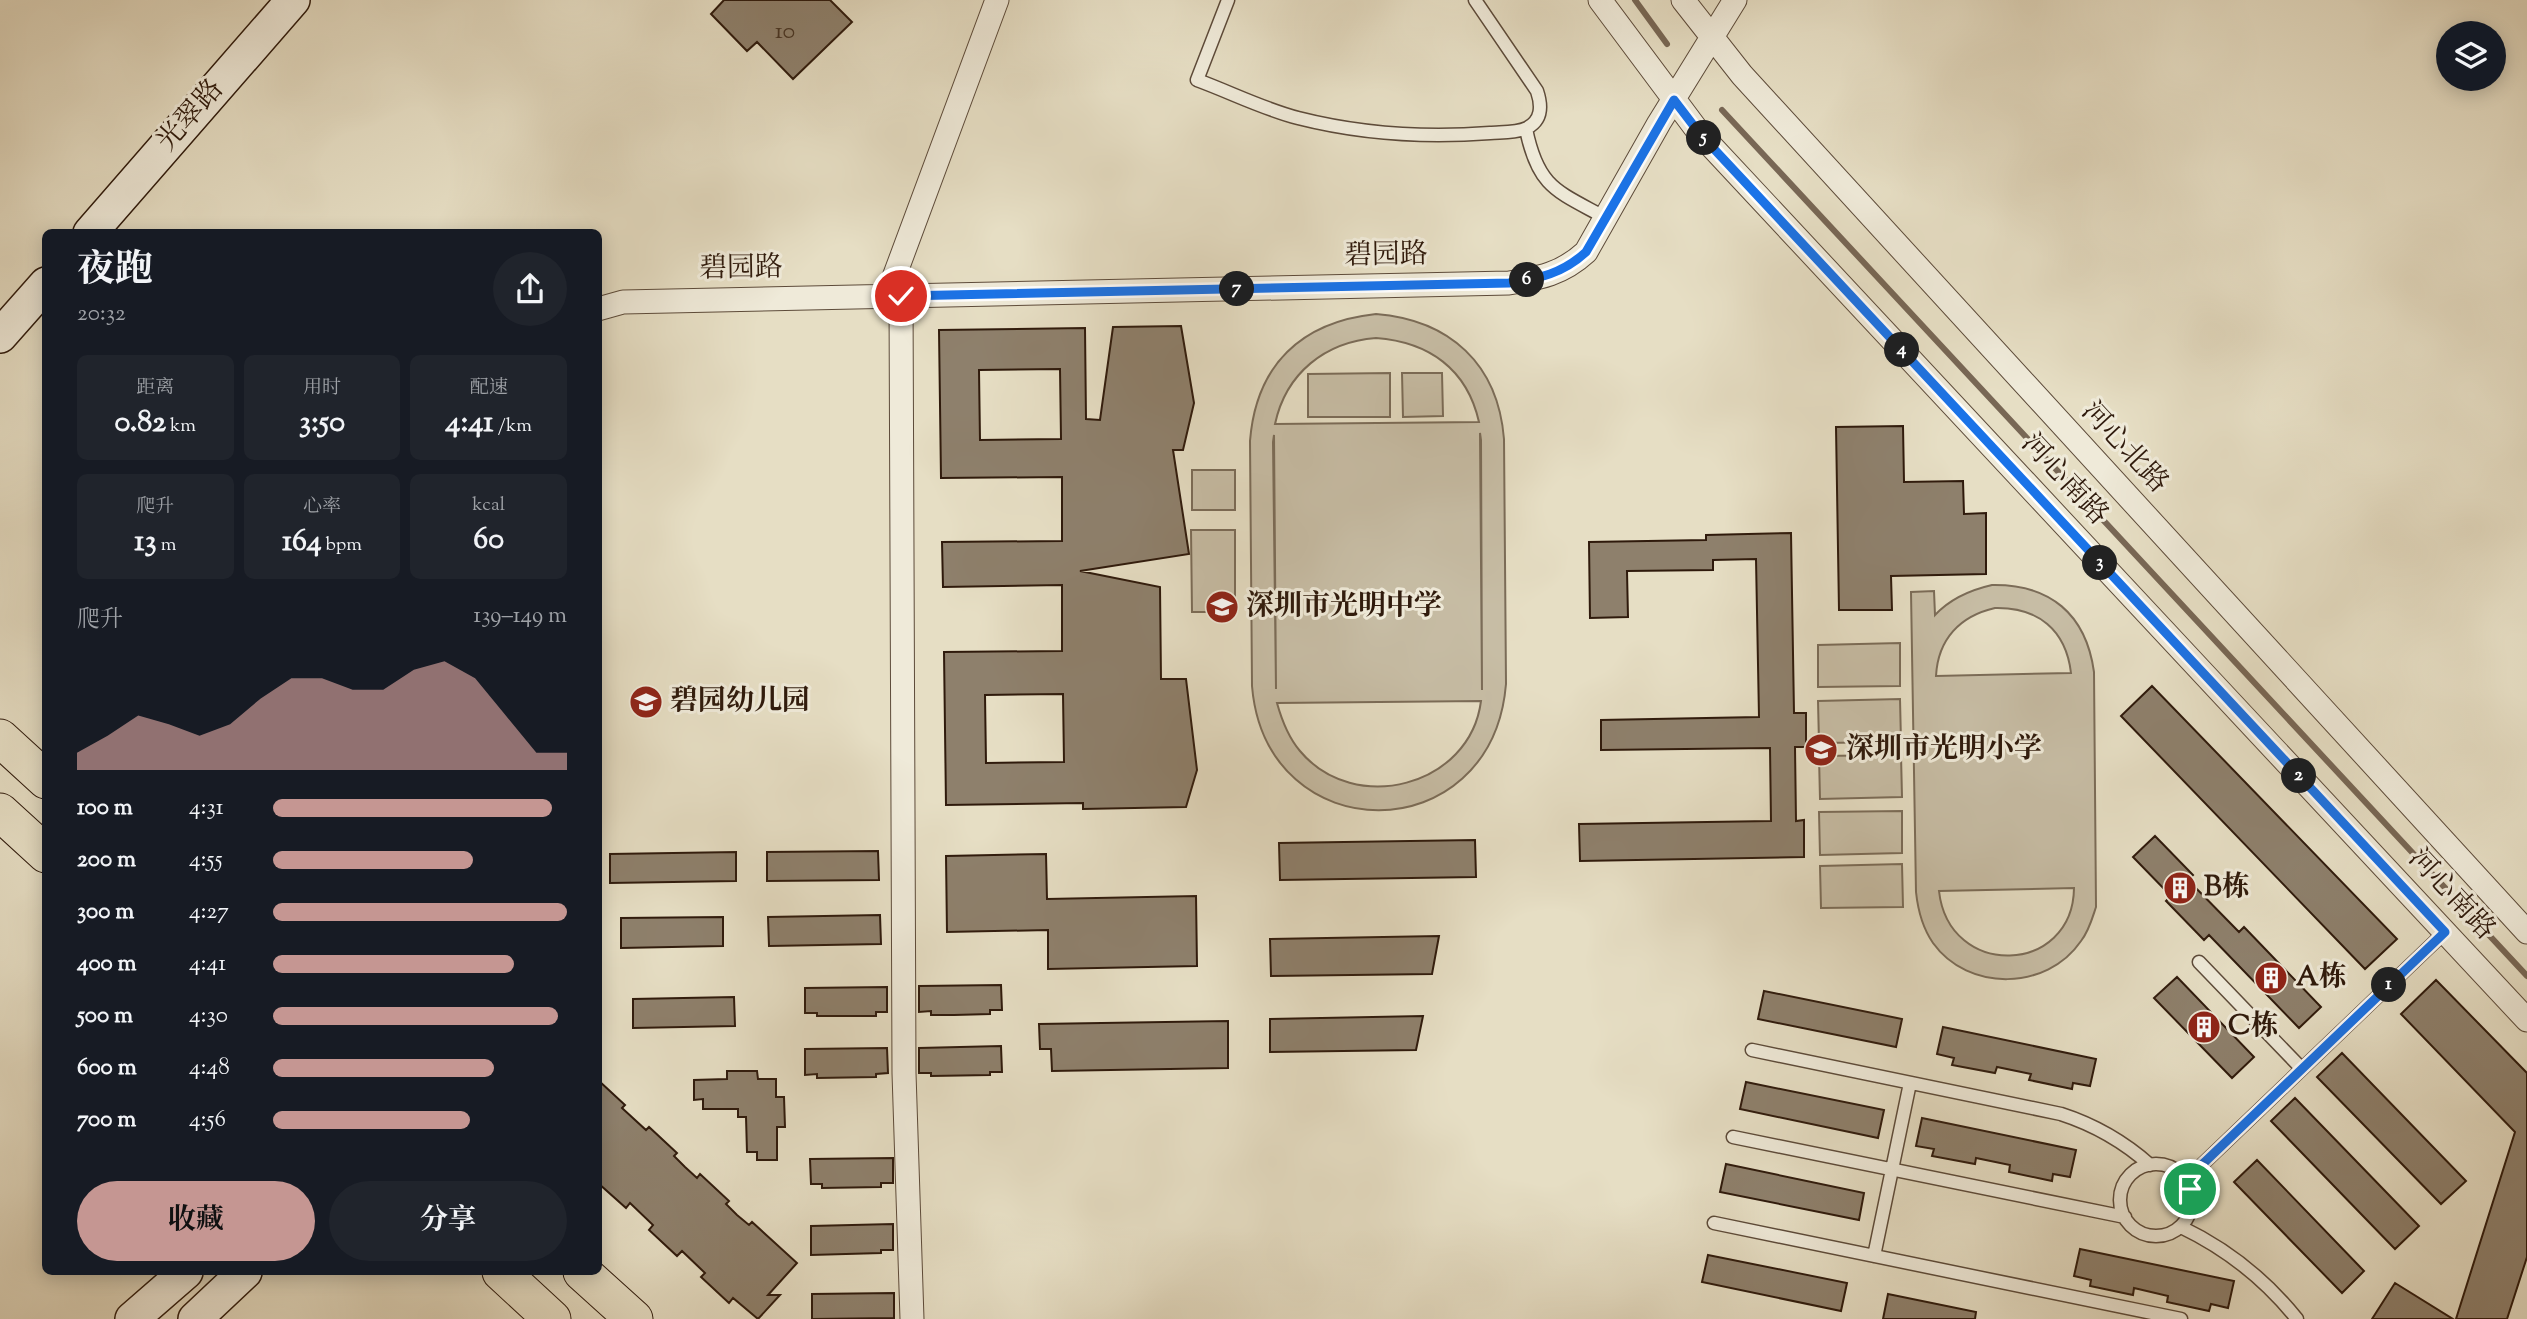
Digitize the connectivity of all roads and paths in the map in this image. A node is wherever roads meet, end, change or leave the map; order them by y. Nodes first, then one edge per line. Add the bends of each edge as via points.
1 (293, 0) edge
2 (997, 0) edge
3 (1228, 0) edge
4 (1475, 0) edge
5 (1600, 0) edge
6 (1683, 0) edge
7 (1735, 0) edge
8 (1712, 38) junction
9 (1674, 100) junction
10 (1526, 129) junction
11 (1606, 218) junction
12 (93, 229) edge
13 (42, 289) edge
14 (894, 296) junction
15 (602, 308) edge
16 (0, 336) edge
17 (0, 737) edge
18 (42, 776) edge
19 (0, 812) edge
20 (42, 850) edge
21 (2445, 932) junction
22 (2527, 932) edge
23 (2199, 962) dead end
24 (2527, 1020) edge
25 (1752, 1050) dead end
26 (2302, 1069) junction
27 (1910, 1083) junction
28 (1733, 1137) dead end
29 (2150, 1165) junction
30 (1892, 1169) junction
31 (2186, 1180) junction
32 (2125, 1217) junction
33 (1714, 1223) dead end
34 (2181, 1227) junction
35 (1874, 1256) junction
36 (183, 1275) edge
37 (241, 1275) edge
38 (504, 1275) edge
39 (585, 1275) edge
40 (132, 1319) edge
41 (195, 1319) edge
42 (552, 1319) edge
43 (634, 1319) edge
44 (912, 1319) edge
45 (2180, 1319) edge
46 (2297, 1319) edge

1 - 12 street, 光翠路
2 - 14 street
3 - 10 lane via 1197,80 1295,117 1347,129 1454,136
4 - 10 lane via 1538,91 1542,105 1537,120
5 - 9 street, 河心南路
6 - 8 street, 河心北路
7 - 8 street, 碧园路
8 - 9 street, 碧园路
8 - 22 street, 河心北路
9 - 11 street, 碧园路
9 - 21 street, 河心南路 via 1700,134
10 - 11 lane via 1531,156 1550,185
11 - 14 street, 碧园路 via 1586,252 1570,266 1509,283
13 - 16 street
14 - 15 street, 碧园路 via 623,302
14 - 44 street via 904,1073
17 - 18 main road
19 - 20 main road
21 - 24 street, 河心南路
21 - 26 lane
23 - 26 lane
25 - 27 lane
26 - 31 lane
27 - 29 lane via 2081,1120 2118,1139
27 - 30 lane
28 - 30 lane
29 - 31 lane via 2170,1167
29 - 32 lane via 2125,1182 2120,1202
30 - 32 lane
30 - 35 lane
31 - 34 lane via 2192,1209
32 - 34 lane via 2134,1229 2153,1236
33 - 35 lane
34 - 46 lane via 2248,1268
35 - 45 lane
36 - 40 street
37 - 41 street
38 - 42 main road
39 - 43 main road

